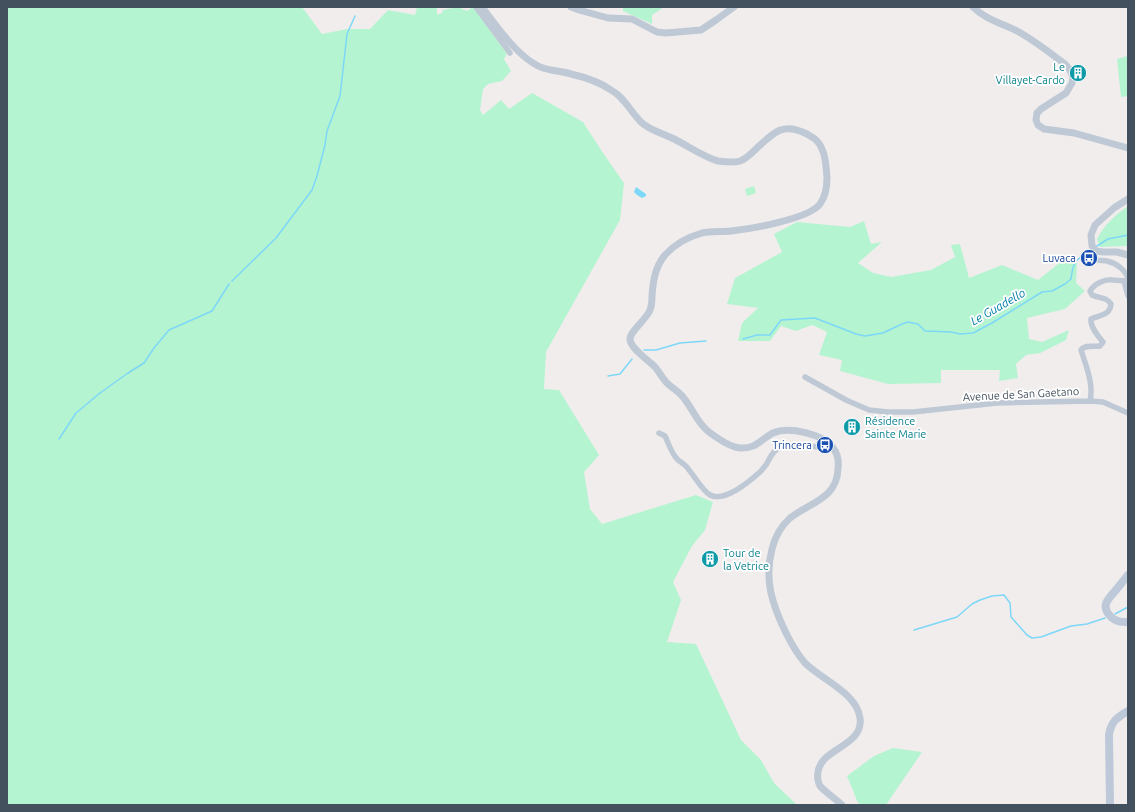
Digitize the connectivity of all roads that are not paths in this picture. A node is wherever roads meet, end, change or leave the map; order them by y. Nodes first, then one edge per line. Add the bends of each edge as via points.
1 (476, 7) edge
2 (482, 7) edge
3 (571, 7) edge
4 (734, 7) edge
5 (973, 7) edge
6 (510, 53) dead end
7 (1128, 148) edge
8 (1128, 199) edge
9 (1096, 251) junction
10 (1128, 255) edge
11 (1124, 282) junction
12 (1128, 296) edge
13 (805, 377) dead end
14 (1090, 401) junction
15 (1128, 413) edge
16 (659, 433) dead end
17 (833, 447) junction
18 (1128, 575) edge
19 (1128, 622) edge
20 (1128, 711) edge
21 (842, 805) edge
22 (1110, 805) edge

1 - 6 street
2 - 17 street via 529,62 605,86 616,92 648,127 714,160 742,160 772,134 786,128 812,136 820,143 824,152 827,185 822,203 810,212 791,219 732,231 705,232 676,245 663,257 656,269 652,306 630,340 636,350 684,398 708,432 734,447 754,447 774,433 784,430 818,437
3 - 4 street via 608,18 632,19 657,32 666,33 700,30
5 - 7 street via 978,12 1019,32 1070,70 1072,83 1066,93 1037,113 1038,125 1044,129 1074,133
8 - 9 street via 1095,225 1091,235 1092,246
9 - 10 street
9 - 11 street via 1095,259 1118,265 1127,274 1128,279
11 - 12 street
11 - 14 street via 1108,280 1096,284 1090,291 1092,295 1108,300 1111,309 1100,317 1091,319 1090,322 1103,342 1100,346 1085,346 1081,350 1090,378
13 - 14 street, Avenue de San Gaetano via 869,410 888,412 913,412 997,403
14 - 15 street, Avenue de San Gaetano via 1103,402
16 - 17 street via 665,436 672,452 709,495 716,498 723,497 744,485 766,465 779,448
17 - 21 street via 839,464 838,477 833,487 824,497 790,518 781,529 774,543 768,572 771,595 792,646 805,663 851,698 859,712 860,725 856,735 824,759 818,769 817,778 820,786
18 - 19 main road via 1110,596 1105,608 1113,619
20 - 22 main road via 1114,720 1110,728

